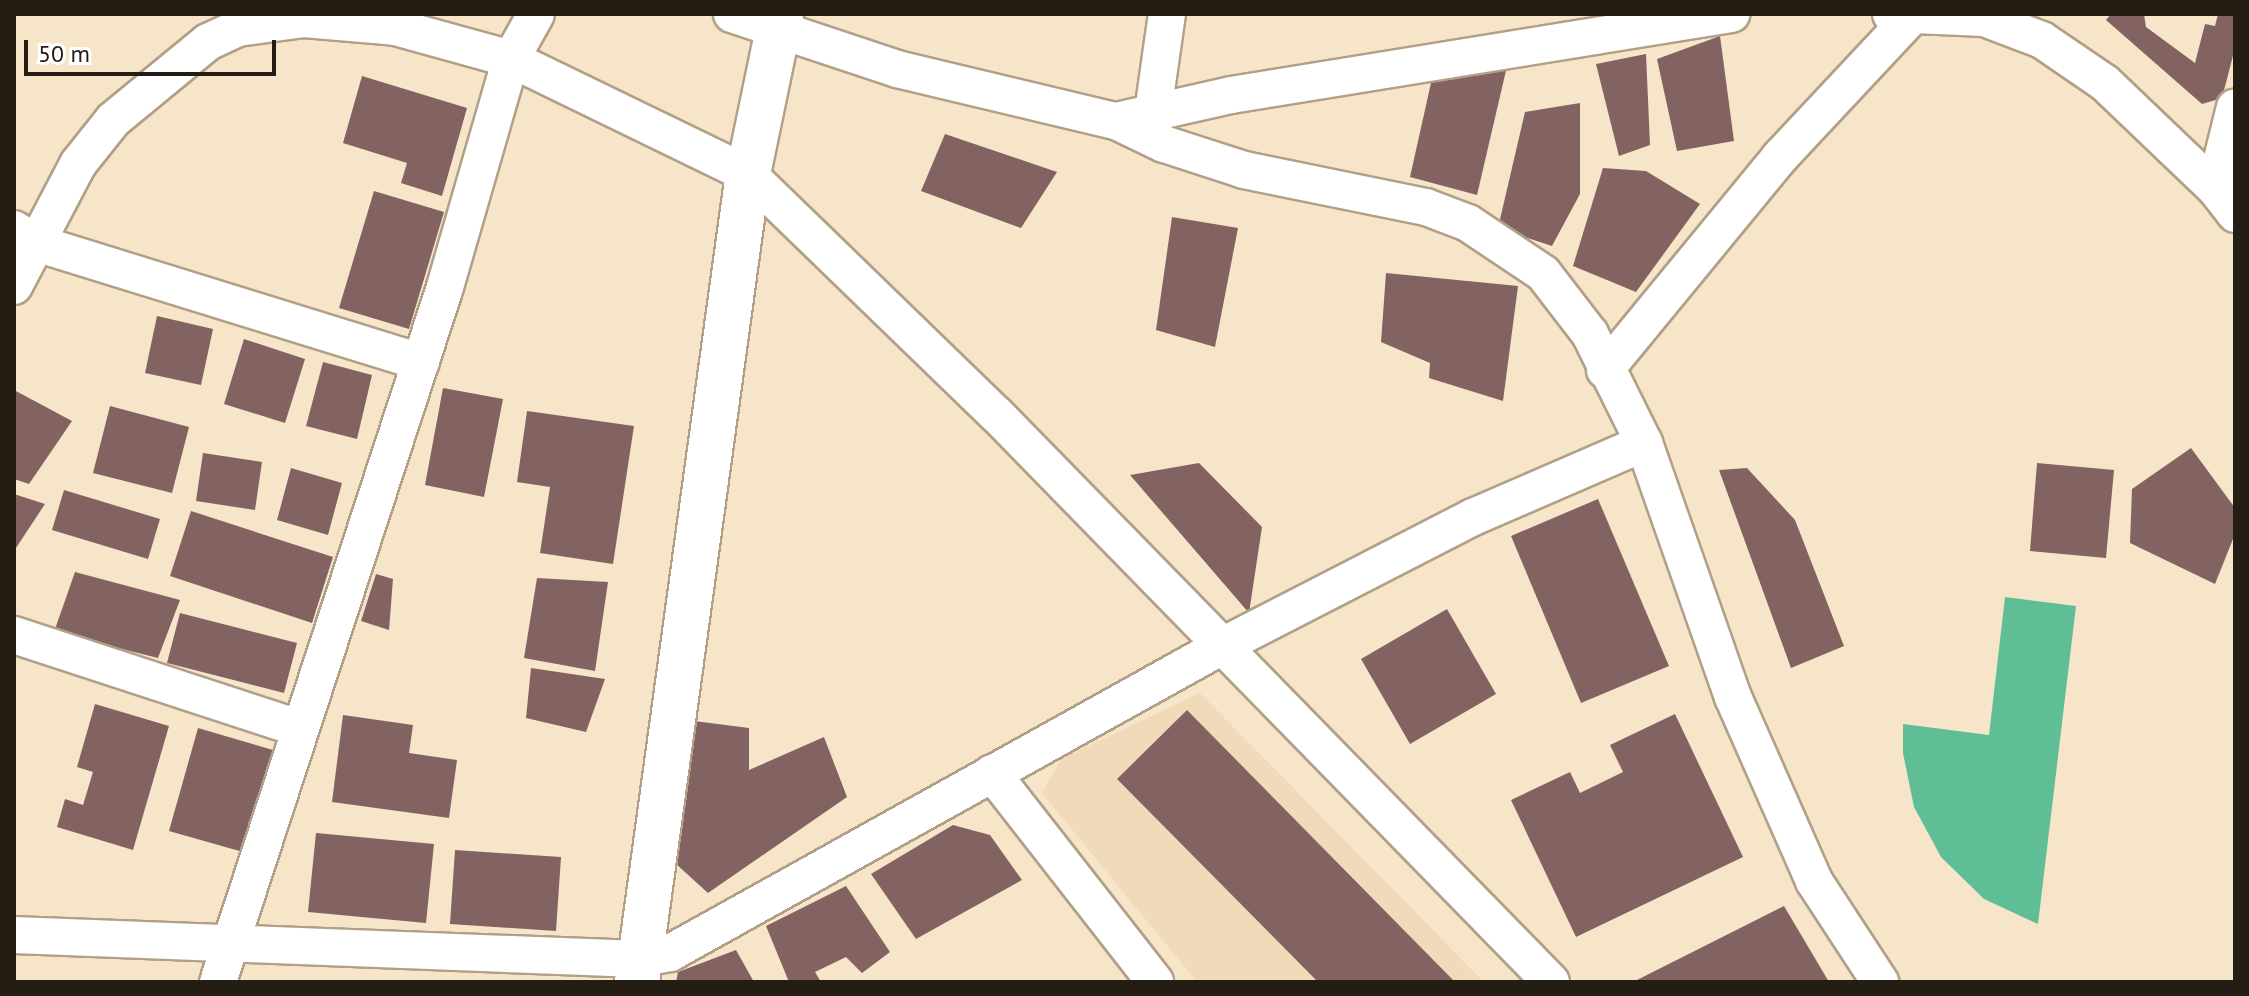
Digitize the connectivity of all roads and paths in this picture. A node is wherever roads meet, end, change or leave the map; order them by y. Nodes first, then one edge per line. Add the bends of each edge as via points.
1 (536, 14) edge
2 (732, 14) edge
3 (1167, 14) edge
4 (1731, 14) edge
5 (1905, 14) edge
6 (779, 23) edge
7 (1567, 28) edge
8 (511, 59) junction
9 (2235, 107) edge
10 (1153, 112) junction
11 (1116, 121) junction
12 (748, 174) junction
13 (2225, 201) edge
14 (25, 236) edge
15 (14, 286) edge
16 (421, 362) junction
17 (1605, 370) junction
18 (1644, 443) junction
19 (14, 635) edge
20 (1224, 645) junction
21 (299, 728) junction
22 (992, 773) junction
23 (14, 935) edge
24 (230, 940) junction
25 (636, 974) edge
26 (218, 982) edge
27 (1155, 982) edge
28 (1551, 982) edge
29 (1880, 982) edge

1 - 8 street
2 - 6 street
3 - 10 street
4 - 7 street
5 - 13 street via 1984,18 2042,40 2105,83
5 - 17 street
6 - 11 street via 897,69
6 - 12 street
7 - 10 street
8 - 12 street
8 - 14 street via 395,27 304,19 238,28 208,42 113,120
8 - 16 street
9 - 13 street
10 - 11 street
11 - 17 street via 1164,144 1244,170 1426,207 1468,223 1543,273 1573,306
12 - 20 street
12 - 25 street
14 - 15 street
14 - 16 street
16 - 21 street
17 - 18 street
18 - 20 street via 1473,517
18 - 29 street via 1739,711 1814,881
19 - 21 street
20 - 22 street
20 - 28 street
21 - 24 street
22 - 25 street
22 - 27 street
23 - 24 street
24 - 25 street
24 - 26 street

